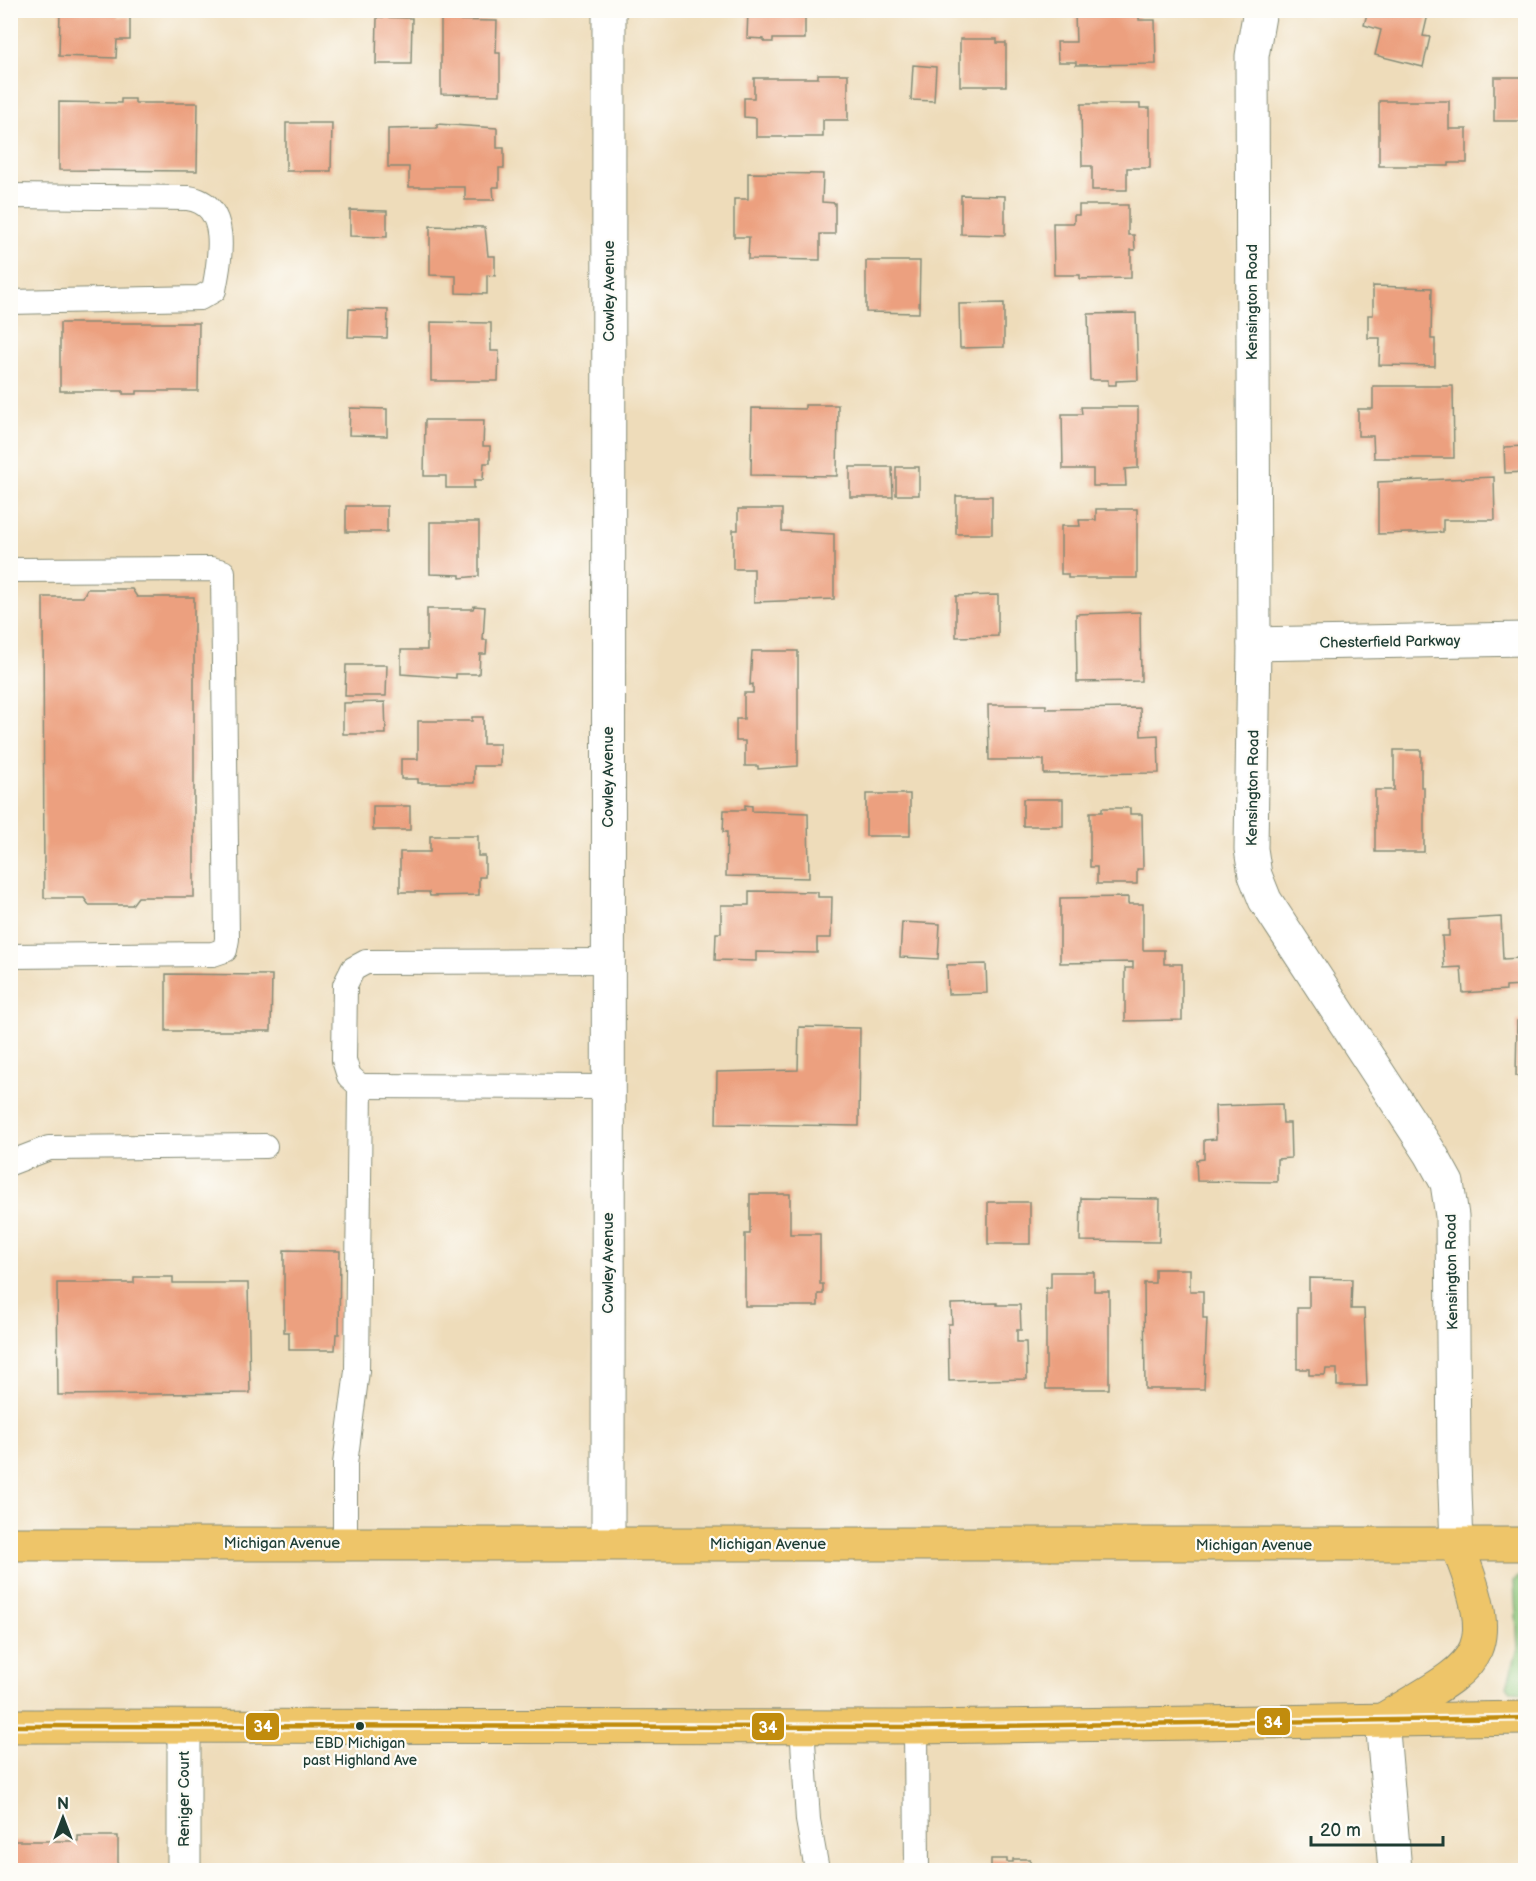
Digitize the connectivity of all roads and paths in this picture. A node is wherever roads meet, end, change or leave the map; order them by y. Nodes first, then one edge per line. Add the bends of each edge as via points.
1 (609, 10) edge
2 (1260, 10) edge
3 (10, 196) edge
4 (10, 302) edge
5 (10, 570) edge
6 (1526, 639) edge
7 (1254, 644) junction
8 (10, 956) edge
9 (608, 962) junction
10 (360, 1086) junction
11 (608, 1087) junction
12 (265, 1146) dead end
13 (10, 1163) edge
14 (345, 1543) junction
15 (608, 1543) junction
16 (10, 1544) edge
17 (1526, 1544) edge
18 (1457, 1545) junction
19 (1526, 1718) edge
20 (1382, 1720) junction
21 (10, 1726) edge
22 (802, 1726) junction
23 (184, 1727) junction
24 (916, 1727) junction
25 (184, 1870) edge
26 (817, 1870) edge
27 (918, 1870) edge
28 (1395, 1870) edge

1 - 9 street, Cowley Avenue
2 - 7 street, Kensington Road via 1252,56
3 - 4 lane via 200,200 219,221 219,268 214,290 200,298
5 - 8 lane via 223,572 227,939 225,950 213,954
6 - 7 street, Chesterfield Parkway
7 - 18 street, Kensington Road via 1251,849 1265,900 1447,1183 1452,1216
9 - 10 lane via 366,962 353,969 345,985 344,1060 349,1076
9 - 11 street, Cowley Avenue
10 - 11 lane
10 - 14 lane via 357,1371 345,1464
11 - 15 street, Cowley Avenue
12 - 13 lane via 49,1148
14 - 15 main road, Michigan Avenue
14 - 16 main road, Michigan Avenue
15 - 18 main road, Michigan Avenue
17 - 18 main road, Michigan Avenue
18 - 20 main road via 1479,1606 1479,1642 1473,1656 1453,1678
19 - 20 main road
20 - 24 main road
20 - 28 street
21 - 23 main road
22 - 23 main road
22 - 24 main road
22 - 26 lane via 808,1820
23 - 25 street, Reniger Court
24 - 27 lane

